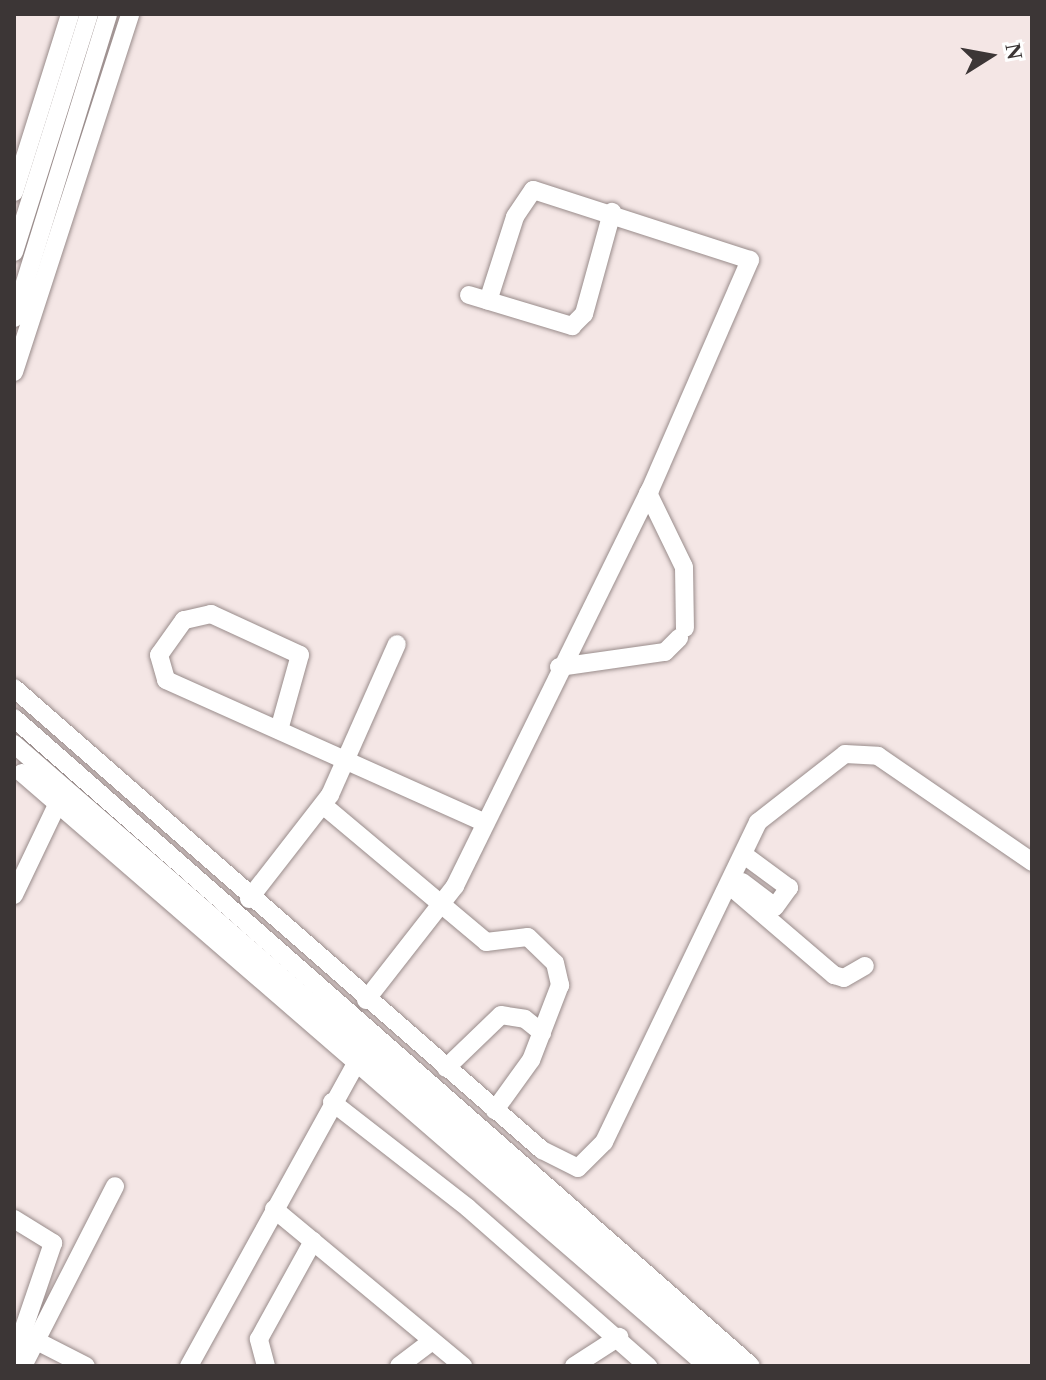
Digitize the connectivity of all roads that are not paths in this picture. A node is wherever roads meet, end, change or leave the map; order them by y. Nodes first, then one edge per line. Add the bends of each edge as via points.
1 (70, 14) edge
2 (89, 14) edge
3 (108, 14) edge
4 (130, 14) edge
5 (14, 192) edge
6 (612, 212) junction
7 (14, 252) edge
8 (469, 295) dead end
9 (488, 301) junction
10 (14, 318) edge
11 (14, 372) edge
12 (648, 493) junction
13 (397, 644) dead end
14 (559, 667) junction
15 (16, 694) edge
16 (14, 718) edge
17 (279, 730) junction
18 (14, 744) edge
19 (347, 759) junction
20 (22, 773) dead end
21 (323, 805) junction
22 (56, 807) junction
23 (485, 823) junction
24 (744, 855) junction
25 (1032, 862) edge
26 (732, 881) junction
27 (14, 895) edge
28 (249, 899) junction
29 (443, 904) junction
30 (865, 966) dead end
31 (366, 1000) junction
32 (371, 1031) junction
33 (542, 1033) junction
34 (360, 1056) junction
35 (446, 1068) junction
36 (332, 1102) junction
37 (495, 1110) junction
38 (115, 1186) dead end
39 (274, 1209) junction
40 (14, 1219) edge
41 (313, 1241) junction
42 (25, 1335) edge
43 (619, 1337) junction
44 (432, 1341) junction
45 (23, 1360) edge
46 (86, 1366) edge
47 (189, 1366) edge
48 (266, 1366) edge
49 (399, 1366) edge
50 (463, 1366) edge
51 (574, 1366) edge
52 (648, 1366) edge
53 (707, 1366) edge
54 (729, 1366) edge
55 (751, 1366) edge

1 - 5 street
2 - 7 street
3 - 10 street
4 - 11 street
6 - 9 street via 533,190 515,217
6 - 9 street via 579,322 558,325
6 - 12 street via 750,260
8 - 9 street
12 - 14 street
12 - 14 street via 684,567 682,633 665,652
13 - 19 street
14 - 23 street
15 - 28 street
16 - 32 street
17 - 17 street via 300,655 211,614 184,620 159,655 161,676
17 - 19 street
18 - 34 street
19 - 21 street
19 - 23 street
20 - 22 street
21 - 28 street
21 - 29 street
22 - 27 street
22 - 34 street
23 - 29 street
24 - 25 street via 758,822 845,754 865,750
24 - 26 street
24 - 26 street via 789,888 775,907
26 - 30 street via 834,975 844,978
26 - 37 street via 586,1165 566,1165
28 - 31 street
29 - 31 street
29 - 33 street via 486,942 528,937 555,963 560,985
31 - 35 street
32 - 34 street
32 - 55 street
33 - 35 street via 501,1015
33 - 37 street
34 - 36 street
34 - 53 street
34 - 54 street
35 - 37 street
36 - 39 street
36 - 43 street
38 - 42 street
39 - 41 street
39 - 47 street
40 - 42 street via 53,1243
41 - 44 street
41 - 48 street via 259,1339
42 - 45 street
42 - 46 street
43 - 51 street
43 - 52 street
44 - 49 street
44 - 50 street

